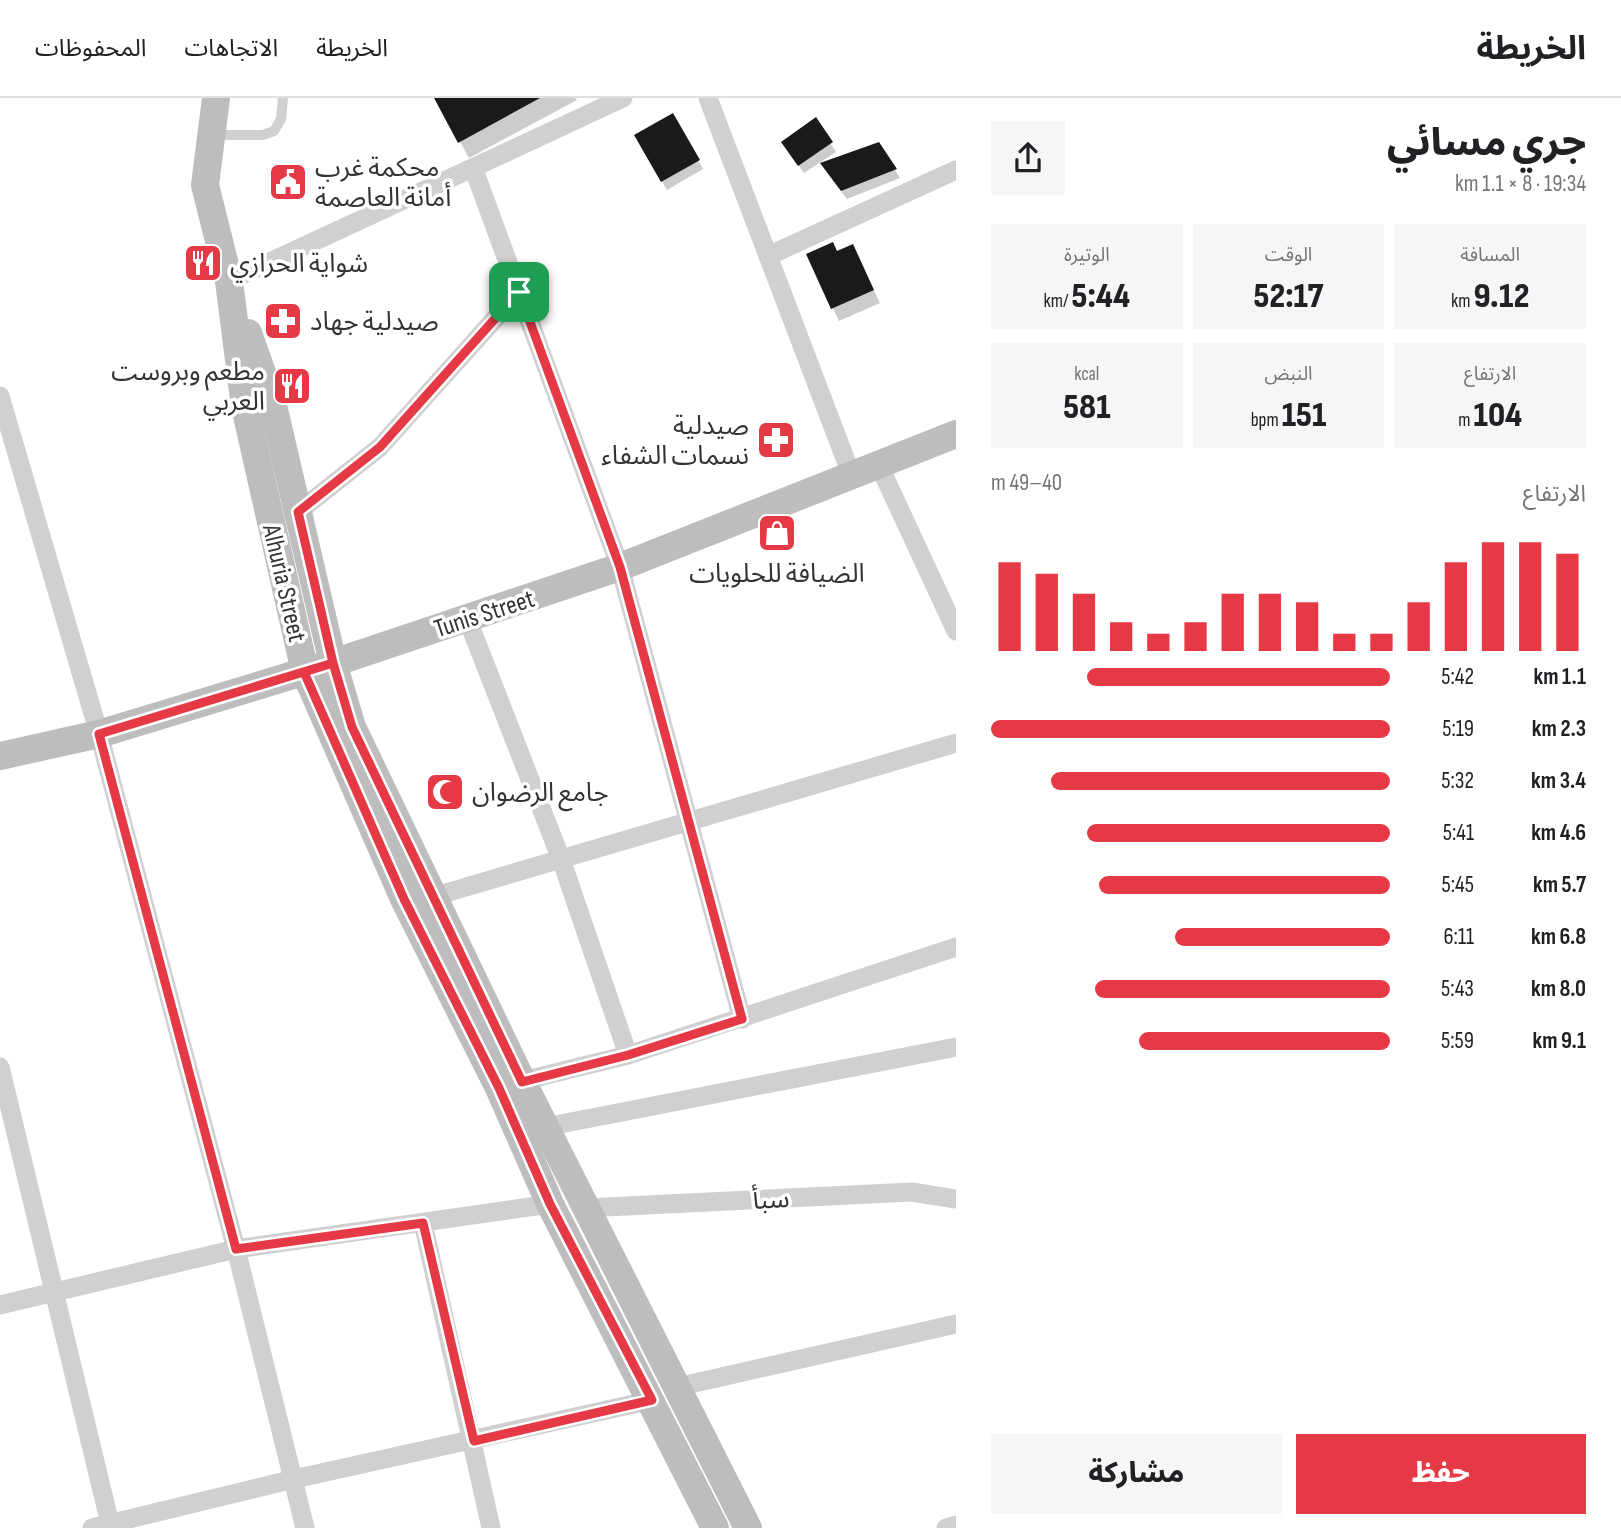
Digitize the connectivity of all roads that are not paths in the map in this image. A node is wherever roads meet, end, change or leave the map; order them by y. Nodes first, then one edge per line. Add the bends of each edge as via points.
1 (216, 98) edge
2 (283, 98) edge
3 (708, 98) edge
4 (611, 101) edge
5 (212, 135) junction
6 (474, 170) junction
7 (956, 170) edge
8 (768, 256) junction
9 (229, 281) junction
10 (519, 292) junction
11 (0, 396) edge
12 (956, 434) edge
13 (878, 463) junction
14 (851, 474) junction
15 (298, 512) junction
16 (620, 567) junction
17 (467, 618) junction
18 (956, 631) edge
19 (333, 663) junction
20 (304, 672) junction
21 (99, 734) junction
22 (956, 743) edge
23 (0, 756) edge
24 (688, 822) junction
25 (561, 859) junction
26 (432, 897) junction
27 (956, 947) edge
28 (742, 1019) junction
29 (956, 1047) edge
30 (628, 1055) junction
31 (0, 1067) edge
32 (522, 1082) junction
33 (545, 1127) junction
34 (956, 1199) edge
35 (550, 1204) junction
36 (585, 1208) junction
37 (423, 1223) junction
38 (236, 1249) junction
39 (56, 1291) junction
40 (0, 1305) edge
41 (956, 1324) edge
42 (677, 1387) junction
43 (652, 1400) junction
44 (474, 1441) junction
45 (294, 1479) junction
46 (956, 1525) edge
47 (105, 1527) edge
48 (305, 1528) edge
49 (491, 1528) edge
50 (715, 1528) edge
51 (748, 1528) edge
52 (946, 1528) edge

1 - 5 street, Alhuria Street
2 - 5 lane via 274,131
3 - 8 street
4 - 6 street
5 - 9 street, Alhuria Street via 205,185
6 - 9 street
6 - 10 street
7 - 8 street
8 - 14 street
9 - 15 street via 272,401
9 - 20 street, Alhuria Street via 246,407
10 - 15 street via 380,447
10 - 16 street
11 - 21 street
12 - 13 street, Tunis Street
13 - 14 street, Tunis Street
13 - 18 street
14 - 16 street, Tunis Street
15 - 19 street
16 - 17 street, Tunis Street
16 - 24 street
17 - 19 street, Tunis Street
17 - 25 street
19 - 20 street, Tunis Street
19 - 26 street via 352,727
20 - 21 street, Tunis Street
20 - 35 street, Alhuria Street via 404,899 499,1088
21 - 23 street, Tunis Street
21 - 38 street
22 - 24 street
24 - 25 street
24 - 28 street
25 - 26 street
25 - 30 street
26 - 32 street
27 - 28 street
28 - 30 street
29 - 33 street
30 - 32 street
31 - 39 street
32 - 33 street
33 - 36 street
34 - 36 street, سبأ via 912,1192
35 - 37 street
35 - 43 street, Alhuria Street
36 - 42 street
37 - 38 street
37 - 44 street
38 - 39 street
38 - 45 street
39 - 40 street
39 - 47 street
41 - 42 street
42 - 51 street
43 - 44 street
43 - 50 street, Alhuria Street
44 - 45 street
44 - 49 street
45 - 47 street
45 - 48 street
46 - 52 street

